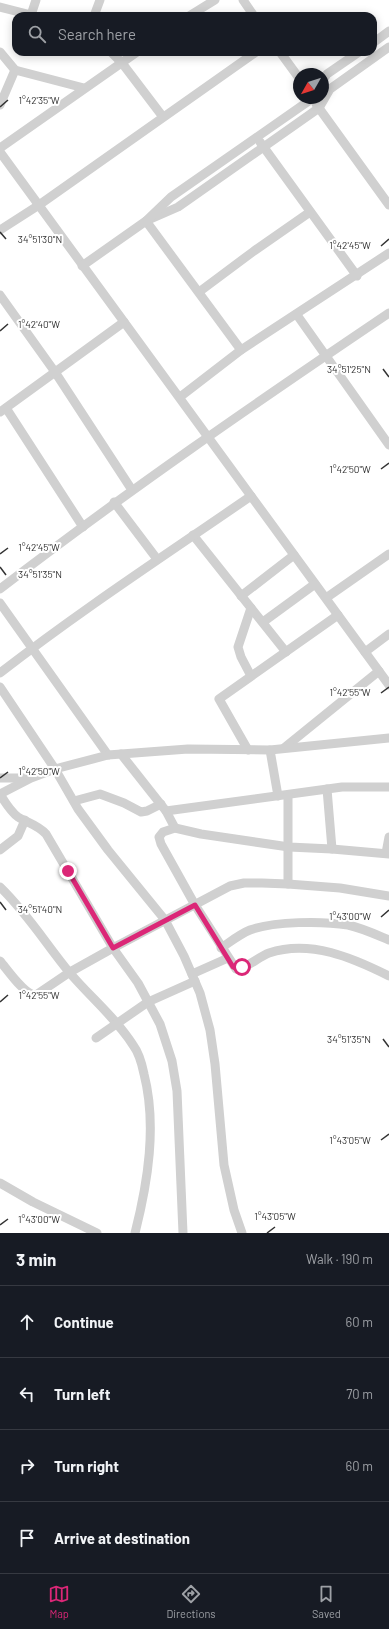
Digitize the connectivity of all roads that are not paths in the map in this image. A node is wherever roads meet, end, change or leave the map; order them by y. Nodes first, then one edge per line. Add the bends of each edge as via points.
1 (36, 0) edge
2 (100, 0) edge
3 (201, 0) edge
4 (243, 0) edge
5 (213, 2) edge
6 (0, 7) edge
7 (18, 12) edge
8 (34, 12) edge
9 (96, 12) edge
10 (196, 12) edge
11 (251, 12) edge
12 (389, 31) edge
13 (377, 40) edge
14 (389, 47) edge
15 (0, 52) edge
16 (115, 56) edge
17 (131, 56) edge
18 (250, 56) edge
19 (283, 56) edge
20 (354, 56) edge
21 (376, 56) edge
22 (377, 56) edge
23 (122, 62) junction
24 (15, 70) junction
25 (293, 70) edge
26 (329, 73) edge
27 (84, 88) junction
28 (305, 104) edge
29 (317, 104) edge
30 (0, 105) edge
31 (320, 108) junction
32 (163, 118) junction
33 (257, 138) junction
34 (264, 147) junction
35 (0, 148) edge
36 (0, 152) edge
37 (39, 205) junction
38 (389, 205) edge
39 (310, 212) junction
40 (146, 221) junction
41 (0, 230) edge
42 (389, 253) edge
43 (82, 266) junction
44 (357, 276) junction
45 (200, 292) junction
46 (0, 294) edge
47 (389, 313) edge
48 (297, 314) junction
49 (124, 322) junction
50 (241, 350) junction
51 (326, 356) junction
52 (55, 372) junction
53 (180, 397) junction
54 (3, 410) edge
55 (208, 436) junction
56 (389, 445) edge
57 (132, 490) junction
58 (251, 496) junction
59 (114, 502) junction
60 (83, 527) junction
61 (193, 536) junction
62 (389, 554) edge
63 (294, 555) junction
64 (157, 559) junction
65 (315, 584) junction
66 (0, 589) edge
67 (241, 596) junction
68 (326, 598) junction
69 (0, 603) edge
70 (251, 608) junction
71 (338, 615) junction
72 (262, 622) junction
73 (389, 634) edge
74 (32, 649) junction
75 (286, 652) junction
76 (365, 652) junction
77 (378, 671) junction
78 (0, 673) edge
79 (251, 676) junction
80 (389, 685) edge
81 (0, 687) edge
82 (389, 738) edge
83 (284, 748) junction
84 (248, 750) junction
85 (270, 750) junction
86 (121, 754) junction
87 (108, 755) junction
88 (55, 769) junction
89 (0, 778) edge
90 (31, 778) junction
91 (389, 787) edge
92 (327, 789) junction
93 (0, 794) edge
94 (288, 795) junction
95 (278, 796) junction
96 (74, 801) junction
97 (163, 808) junction
98 (25, 820) junction
99 (175, 828) junction
100 (389, 837) edge
101 (289, 847) junction
102 (332, 849) junction
103 (0, 850) edge
104 (387, 854) edge
105 (288, 884) junction
106 (0, 887) edge
107 (7, 894) junction
108 (389, 896) edge
109 (0, 901) edge
110 (195, 905) junction
111 (165, 920) junction
112 (388, 938) edge
113 (113, 948) junction
114 (221, 948) junction
115 (228, 958) junction
116 (0, 961) edge
117 (70, 972) junction
118 (389, 976) edge
119 (193, 978) junction
120 (148, 1002) junction
121 (117, 1024) junction
122 (96, 1038) dead end
123 (0, 1183) edge
124 (97, 1233) edge
125 (135, 1233) edge
126 (183, 1233) edge
127 (242, 1233) edge

1 - 8 street
2 - 9 street
3 - 5 street
4 - 11 street
5 - 10 street
6 - 7 street
12 - 13 street
14 - 22 street
15 - 24 street
16 - 23 street
17 - 23 street
18 - 32 street
19 - 25 street
20 - 26 street
21 - 31 street via 330,89
23 - 27 street
23 - 32 street
24 - 27 street
24 - 30 street
27 - 35 street
28 - 33 street
29 - 31 street
31 - 34 street
31 - 38 street
32 - 37 street
33 - 34 street
33 - 40 street via 171,197
34 - 39 street
34 - 40 street via 178,207
36 - 37 street
37 - 41 street
37 - 43 street
39 - 44 street
39 - 45 street
40 - 43 street
40 - 45 street
42 - 44 street
43 - 49 street
44 - 48 street
45 - 50 street
46 - 52 street
47 - 51 street
48 - 50 street
48 - 51 street
49 - 52 street
49 - 53 street
50 - 53 street
51 - 55 street
51 - 56 street
52 - 54 street
52 - 57 street
53 - 55 street
54 - 60 street
55 - 57 street
55 - 58 street
57 - 59 street
58 - 61 street
58 - 63 street
59 - 60 street
59 - 64 street
60 - 66 street
61 - 64 street
61 - 67 street
62 - 68 street
63 - 65 street
63 - 67 street
64 - 74 street
65 - 68 street
65 - 72 street
67 - 70 street
68 - 71 street
69 - 74 street
70 - 72 street
70 - 79 street via 238,647
71 - 75 street
71 - 76 street
72 - 75 street
73 - 76 street
74 - 78 street
74 - 87 street
75 - 79 street
76 - 77 street
77 - 80 street
77 - 83 street
79 - 84 street via 219,699
81 - 88 street
82 - 83 street
83 - 85 street
84 - 85 street
84 - 86 street via 188,749
85 - 95 street
86 - 87 street
86 - 97 street
87 - 88 street
88 - 90 street
88 - 96 street
89 - 90 street
90 - 93 street
91 - 92 street
92 - 94 street
92 - 102 street
93 - 98 street via 11,810
94 - 95 street
94 - 101 street
95 - 97 street
96 - 97 street via 100,794 141,812
96 - 111 street via 108,850
97 - 99 street
98 - 103 street via 18,836
98 - 113 street via 46,834
99 - 101 street
99 - 110 street via 160,834 159,839
100 - 104 street
101 - 102 street
101 - 105 street
102 - 104 street
105 - 108 street via 340,888
105 - 110 street via 235,885
106 - 107 street
107 - 109 street
107 - 117 street
110 - 111 street
110 - 114 street
111 - 113 street
111 - 119 street
112 - 114 street via 349,925 284,923 249,930
113 - 117 street
113 - 120 street via 138,982
114 - 115 street
115 - 118 street via 233,967 238,969 268,953 308,949 329,952 365,964
115 - 119 street
116 - 117 street via 32,995
117 - 121 street
119 - 120 street
119 - 127 street via 210,1030 224,1165
120 - 121 street
120 - 126 street via 168,1046 177,1090
121 - 122 street
121 - 125 street via 134,1046 149,1092 149,1154 142,1208
123 - 124 street

